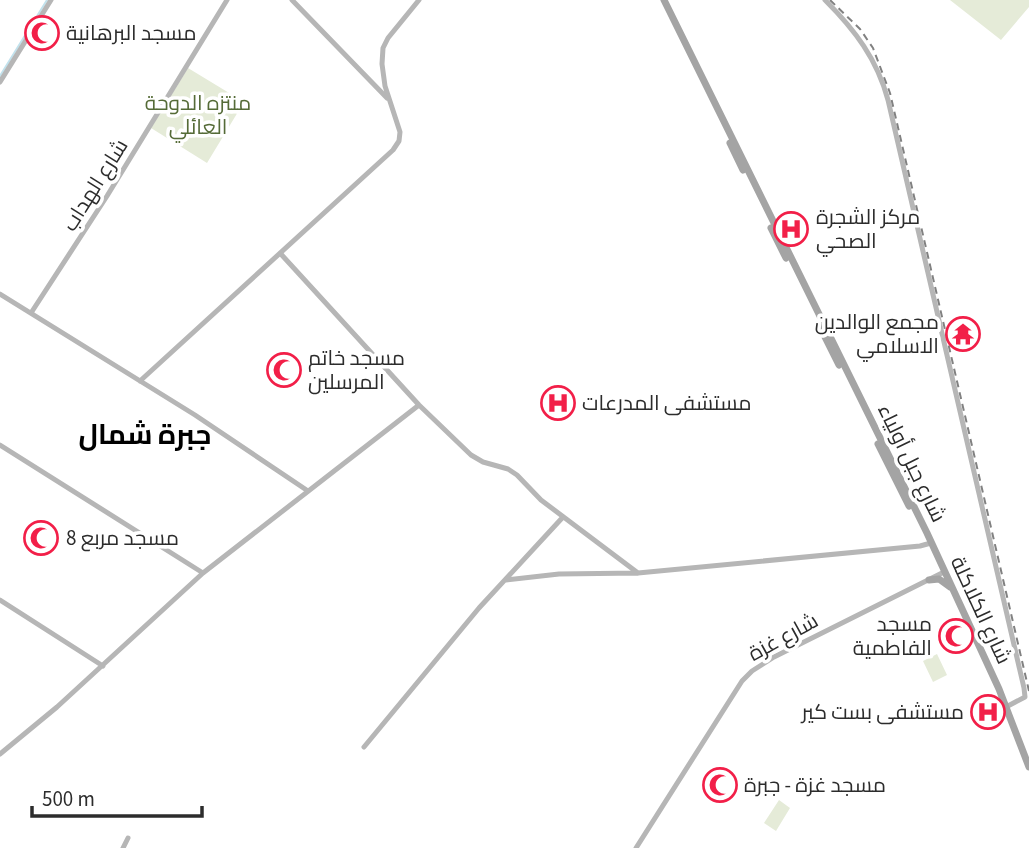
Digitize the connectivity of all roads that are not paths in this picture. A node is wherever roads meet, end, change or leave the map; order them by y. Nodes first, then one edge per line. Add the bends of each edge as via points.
1 (51, 0) edge
2 (228, 0) edge
3 (292, 0) edge
4 (419, 0) edge
5 (659, 0) edge
6 (664, 0) edge
7 (825, 0) edge
8 (0, 82) edge
9 (389, 100) junction
10 (280, 253) junction
11 (0, 294) edge
12 (31, 313) junction
13 (140, 381) junction
14 (419, 405) junction
15 (0, 444) edge
16 (308, 491) junction
17 (563, 517) junction
18 (931, 544) junction
19 (936, 555) junction
20 (944, 572) junction
21 (203, 573) junction
22 (638, 573) junction
23 (506, 580) junction
24 (929, 580) junction
25 (954, 590) junction
26 (0, 600) edge
27 (103, 666) junction
28 (1006, 707) junction
29 (364, 747) dead end
30 (0, 754) edge
31 (1029, 767) edge
32 (128, 838) dead end
33 (123, 848) edge
34 (636, 848) edge

1 - 8 street
2 - 12 street, شارع الهداب
3 - 9 street
4 - 9 street via 383,48
5 - 18 main road, شارع جبل أولياء
6 - 18 main road, شارع جبل أولياء
7 - 28 street via 866,47 890,109 1024,688 1025,697
9 - 10 street via 400,132 394,150
10 - 13 street
10 - 14 street
11 - 12 street
12 - 13 street
13 - 16 street
14 - 16 street
14 - 17 street via 471,455 513,472
15 - 21 street
16 - 21 street
17 - 22 street
17 - 23 street
18 - 19 main road, شارع الكلاكلة
18 - 22 street
19 - 20 main road, شارع الكلاكلة
19 - 24 main road via 937,569
20 - 24 street, شارع غزة
20 - 25 main road, شارع الكلاكلة
21 - 27 street
22 - 23 street
23 - 29 street
24 - 25 main road via 939,579
24 - 34 street, شارع غزة via 774,657 747,676
25 - 28 main road, شارع الكلاكلة
26 - 27 street
27 - 30 street
28 - 31 main road, شارع الكلاكلة
32 - 33 street

